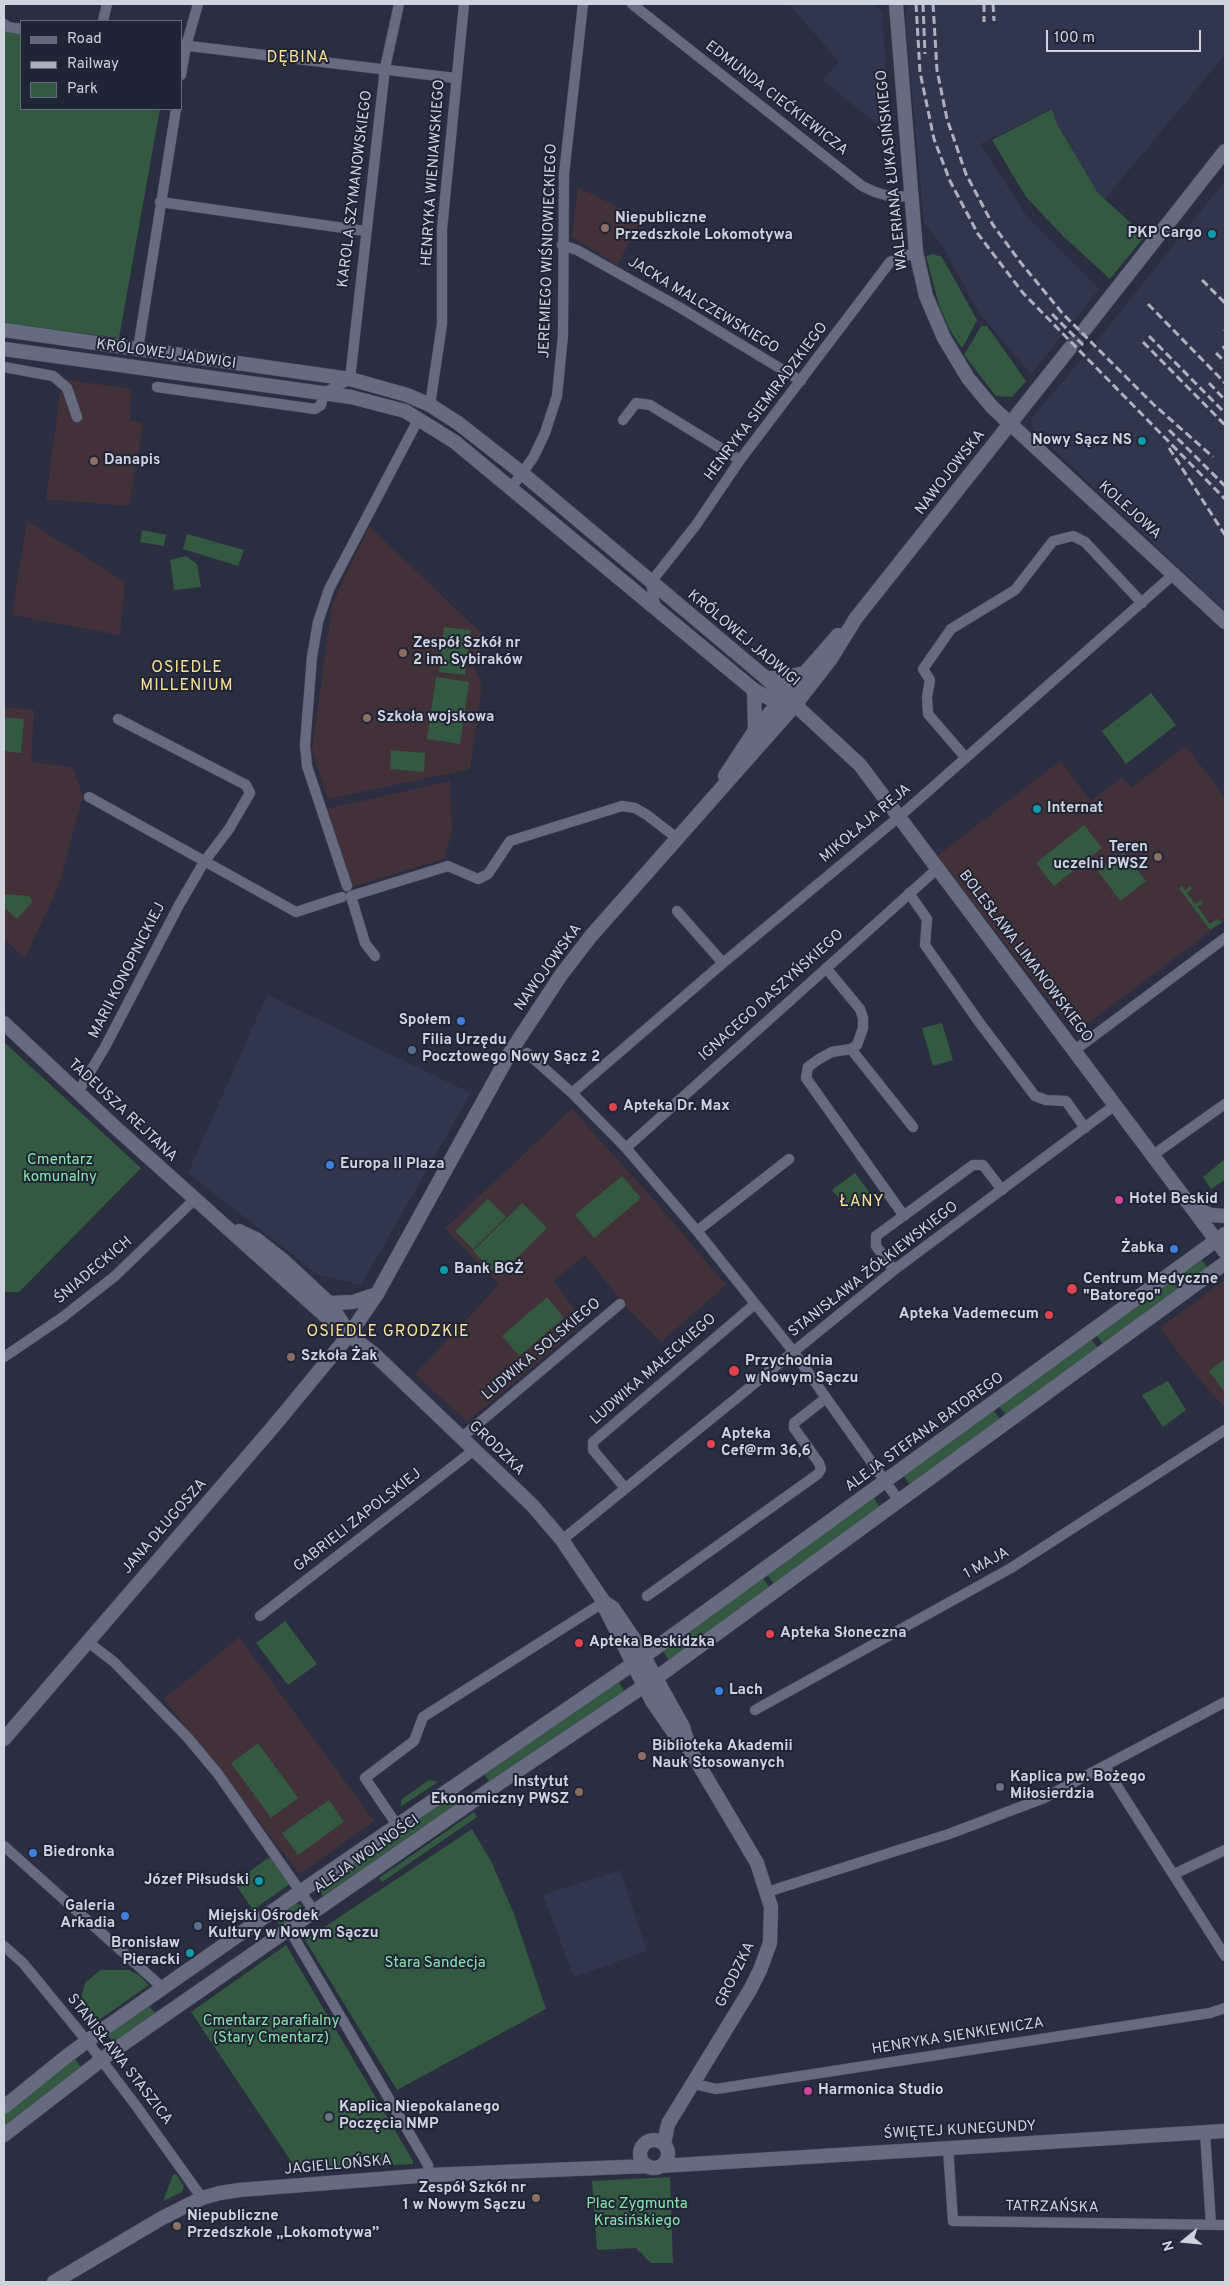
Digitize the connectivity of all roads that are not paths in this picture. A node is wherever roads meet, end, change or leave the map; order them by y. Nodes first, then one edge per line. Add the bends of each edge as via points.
1 (107, 4) edge
2 (198, 4) edge
3 (399, 4) edge
4 (464, 4) edge
5 (582, 4) edge
6 (632, 4) edge
7 (896, 4) edge
8 (103, 20) edge
9 (4, 24) edge
10 (20, 29) edge
11 (184, 45) edge
12 (182, 65) edge
13 (385, 68) junction
14 (455, 78) junction
15 (176, 110) edge
16 (1225, 151) edge
17 (910, 196) junction
18 (160, 202) junction
19 (366, 231) junction
20 (562, 245) junction
21 (916, 252) junction
22 (1086, 329) tunnel mouth
23 (4, 330) edge
24 (1070, 348) tunnel mouth
25 (4, 349) edge
26 (138, 349) junction
27 (4, 367) edge
28 (317, 374) junction
29 (350, 379) junction
30 (801, 381) junction
31 (156, 387) dead end
32 (324, 392) junction
33 (430, 405) junction
34 (77, 417) dead end
35 (419, 418) junction
36 (623, 420) dead end
37 (1010, 425) junction
38 (740, 460) junction
39 (522, 473) junction
40 (511, 488) junction
41 (1175, 573) junction
42 (615, 574) junction
43 (651, 582) junction
44 (1142, 603) junction
45 (656, 610) junction
46 (856, 618) junction
47 (1225, 622) edge
48 (804, 673) junction
49 (766, 678) junction
50 (754, 690) junction
51 (781, 698) junction
52 (795, 705) junction
53 (118, 719) dead end
54 (755, 730) junction
55 (966, 758) junction
56 (713, 796) junction
57 (89, 797) dead end
58 (900, 816) junction
59 (678, 839) junction
60 (204, 862) junction
61 (938, 868) junction
62 (347, 886) dead end
63 (909, 893) junction
64 (342, 897) dead end
65 (677, 911) dead end
66 (1225, 938) edge
67 (374, 956) dead end
68 (723, 963) junction
69 (826, 968) junction
70 (4, 1023) edge
71 (851, 1049) junction
72 (1075, 1050) junction
73 (527, 1053) dead end
74 (78, 1092) junction
75 (572, 1094) junction
76 (1225, 1104) edge
77 (1115, 1105) junction
78 (913, 1128) dead end
79 (1085, 1128) junction
80 (626, 1148) junction
81 (1153, 1155) junction
82 (789, 1159) dead end
83 (1002, 1190) junction
84 (195, 1199) junction
85 (1192, 1207) junction
86 (904, 1216) junction
87 (1225, 1216) edge
88 (220, 1221) junction
89 (697, 1232) junction
90 (1221, 1237) edge
91 (1225, 1252) edge
92 (1225, 1263) edge
93 (894, 1270) junction
94 (377, 1294) junction
95 (329, 1303) junction
96 (620, 1304) dead end
97 (755, 1304) junction
98 (349, 1334) junction
99 (793, 1351) junction
100 (4, 1357) edge
101 (826, 1398) junction
102 (1225, 1430) edge
103 (461, 1438) junction
104 (474, 1450) junction
105 (885, 1482) junction
106 (625, 1488) junction
107 (899, 1501) junction
108 (562, 1540) junction
109 (647, 1596) dead end
110 (604, 1602) junction
111 (260, 1616) dead end
112 (88, 1642) junction
113 (638, 1660) junction
114 (651, 1682) junction
115 (1225, 1702) edge
116 (755, 1710) dead end
117 (4, 1739) edge
118 (1105, 1767) junction
119 (397, 1825) junction
120 (4, 1846) edge
121 (1225, 1850) edge
122 (1174, 1874) junction
123 (300, 1892) junction
124 (768, 1892) junction
125 (314, 1911) junction
126 (289, 1929) junction
127 (4, 1946) edge
128 (1225, 1956) edge
129 (163, 1988) junction
130 (1225, 2008) edge
131 (87, 2041) junction
132 (100, 2060) junction
133 (694, 2084) junction
134 (682, 2100) junction
135 (4, 2107) edge
136 (1225, 2131) edge
137 (1205, 2132) junction
138 (4, 2135) edge
139 (650, 2141) junction
140 (666, 2148) junction
141 (948, 2148) junction
142 (697, 2162) junction
143 (654, 2166) junction
144 (429, 2175) junction
145 (202, 2198) junction
146 (1211, 2225) junction
147 (1225, 2225) edge
148 (54, 2282) edge

1 - 8 street
2 - 11 street
3 - 13 street, KAROLA SZYMANOWSKIEGO
4 - 14 street, HENRYKA WIENIAWSKIEGO
5 - 20 street, JEREMIEGO WIŚNIOWIECKIEGO via 564,174
6 - 17 street, EDMUNDA CIEĆKIEWICZA via 862,186 892,197
7 - 17 street, WALERIANA ŁUKASIŃSKIEGO
9 - 10 street
11 - 12 street
11 - 13 street
13 - 14 street
13 - 19 street, KAROLA SZYMANOWSKIEGO
14 - 33 street, HENRYKA WIENIAWSKIEGO via 442,228 442,324
15 - 18 street
16 - 22 street
17 - 21 street, WALERIANA ŁUKASIŃSKIEGO
18 - 19 street
18 - 26 street
19 - 29 street, KAROLA SZYMANOWSKIEGO
20 - 30 street, JACKA MALCZEWSKIEGO via 577,250 679,307
20 - 39 street, JEREMIEGO WIŚNIOWIECKIEGO via 563,335 557,396 545,433
21 - 30 street, HENRYKA SIEMIRADZKIEGO via 890,262
21 - 37 street, WALERIANA ŁUKASIŃSKIEGO via 926,296 944,338 968,378
23 - 26 street, KRÓLOWEJ JADWIGI
24 - 37 street, NAWOJOWSKA
25 - 32 street, KRÓLOWEJ JADWIGI
26 - 28 street, KRÓLOWEJ JADWIGI
27 - 34 street via 53,376 67,388
28 - 29 street, KRÓLOWEJ JADWIGI
28 - 32 street
29 - 32 street
29 - 33 street, KRÓLOWEJ JADWIGI via 389,389
30 - 38 street, HENRYKA SIEMIRADZKIEGO
31 - 32 street via 316,409 321,406
32 - 35 street, KRÓLOWEJ JADWIGI via 391,407
33 - 39 street, KRÓLOWEJ JADWIGI
35 - 40 street, KRÓLOWEJ JADWIGI via 455,442
35 - 62 street via 329,589 318,622 312,656 305,745 307,766
36 - 38 street via 636,403 650,404
37 - 41 street, KOLEJOWA
37 - 46 street, NAWOJOWSKA
38 - 43 street, HENRYKA SIEMIRADZKIEGO via 696,525
39 - 40 street, JEREMIEGO WIŚNIOWIECKIEGO
39 - 43 street, KRÓLOWEJ JADWIGI
40 - 42 street, KRÓLOWEJ JADWIGI
41 - 44 street, MIKOŁAJA REJA
41 - 47 street, KOLEJOWA
42 - 43 street via 635,582
42 - 45 street, KRÓLOWEJ JADWIGI
43 - 45 street
43 - 49 street, KRÓLOWEJ JADWIGI
44 - 55 street, MIKOŁAJA REJA
44 - 55 street via 1085,542 1073,536 1054,541 1015,590 951,629 923,669 930,680 928,714
45 - 50 street, KRÓLOWEJ JADWIGI
46 - 48 street, NAWOJOWSKA
46 - 52 street, NAWOJOWSKA via 830,660
48 - 49 street
48 - 51 street, NAWOJOWSKA
49 - 51 street, KRÓLOWEJ JADWIGI
50 - 51 street, KRÓLOWEJ JADWIGI
50 - 54 street
51 - 52 street, KRÓLOWEJ JADWIGI
51 - 54 street, NAWOJOWSKA
52 - 56 street, NAWOJOWSKA
52 - 58 street, BOLESŁAWA LIMANOWSKIEGO via 860,765
53 - 60 street, MARII KONOPNICKIEJ via 246,785 250,793 218,846
54 - 56 street, NAWOJOWSKA
55 - 58 street, MIKOŁAJA REJA
56 - 59 street, NAWOJOWSKA
57 - 60 street
58 - 61 street, BOLESŁAWA LIMANOWSKIEGO
58 - 68 street, MIKOŁAJA REJA
59 - 67 street via 647,815 635,808 622,806 510,842 488,874 478,878 448,866 351,896 365,943
59 - 94 street, NAWOJOWSKA via 591,936 561,975 511,1051
60 - 64 street via 296,912
60 - 74 street, MARII KONOPNICKIEJ via 105,1048
61 - 63 street, IGNACEGO DASZYŃSKIEGO
61 - 72 street, BOLESŁAWA LIMANOWSKIEGO
63 - 69 street, IGNACEGO DASZYŃSKIEGO
63 - 79 street via 927,919 925,945 979,1022 1035,1096 1066,1101
65 - 68 street
66 - 72 street
68 - 75 street, MIKOŁAJA REJA
69 - 71 street via 860,1009 863,1018 857,1045
69 - 80 street, IGNACEGO DASZYŃSKIEGO
70 - 74 street, TADEUSZA REJTANA
71 - 78 street
71 - 86 street via 819,1058 808,1067 806,1078
72 - 77 street, BOLESŁAWA LIMANOWSKIEGO
73 - 75 street
74 - 84 street, TADEUSZA REJTANA
75 - 80 street
76 - 81 street
77 - 79 street, STANISŁAWA ŻÓŁKIEWSKIEGO
77 - 81 street, BOLESŁAWA LIMANOWSKIEGO
79 - 83 street, STANISŁAWA ŻÓŁKIEWSKIEGO
80 - 89 street
81 - 85 street, BOLESŁAWA LIMANOWSKIEGO
82 - 89 street
83 - 86 street via 983,1165 973,1165
83 - 93 street, STANISŁAWA ŻÓŁKIEWSKIEGO
84 - 88 street, TADEUSZA REJTANA
84 - 100 street, ŚNIADECKICH via 115,1276
85 - 87 street via 1211,1215
85 - 90 street, BOLESŁAWA LIMANOWSKIEGO
86 - 93 street via 876,1236 876,1246
88 - 95 street, TADEUSZA REJTANA via 256,1239
88 - 98 street, TADEUSZA REJTANA
89 - 97 street
90 - 91 street, BOLESŁAWA LIMANOWSKIEGO
90 - 105 street, ALEJA STEFANA BATOREGO
92 - 107 street
93 - 99 street, STANISŁAWA ŻÓŁKIEWSKIEGO
94 - 95 street via 353,1302
94 - 98 street, NAWOJOWSKA
95 - 98 street, TADEUSZA REJTANA
96 - 103 street, LUDWIKA SOLSKIEGO
97 - 99 street
97 - 106 street, LUDWIKA MAŁECKIEGO via 594,1442 593,1450
98 - 103 street, GRODZKA
98 - 112 street, JANA DŁUGOSZA
99 - 101 street
99 - 106 street, STANISŁAWA ŻÓŁKIEWSKIEGO
101 - 105 street
101 - 109 street via 794,1423 794,1428 819,1463 821,1469 818,1474
102 - 116 street, 1 MAJA via 1011,1568
103 - 104 street, GRODZKA
104 - 108 street, GRODZKA via 532,1505
104 - 111 street, GABRIELI ZAPOLSKIEJ
105 - 107 street
105 - 113 street, ALEJA STEFANA BATOREGO
106 - 108 street, STANISŁAWA ŻÓŁKIEWSKIEGO
107 - 114 street
108 - 110 street, GRODZKA
110 - 113 street, GRODZKA via 613,1608
110 - 119 street via 423,1716 414,1741 365,1778
112 - 117 street, JANA DŁUGOSZA
112 - 123 street via 114,1662 188,1738 218,1774
113 - 114 street, GRODZKA
113 - 119 street, ALEJA WOLNOŚCI
114 - 124 street, GRODZKA via 674,1733 690,1750 757,1863
114 - 125 street, ALEJA WOLNOŚCI via 490,1788
115 - 118 street
118 - 122 street
118 - 124 street via 1044,1798 949,1834
119 - 123 street, ALEJA WOLNOŚCI
120 - 129 street
121 - 122 street
122 - 128 street
123 - 125 street
123 - 129 street, ALEJA WOLNOŚCI
124 - 133 street, GRODZKA via 771,1929 763,1962
125 - 126 street, ALEJA WOLNOŚCI
126 - 132 street, ALEJA WOLNOŚCI
126 - 144 street via 428,2165
127 - 131 street, STANISŁAWA STASZICA via 23,1963
129 - 131 street, ALEJA WOLNOŚCI
130 - 133 street, HENRYKA SIENKIEWICZA via 1210,2013 716,2089
131 - 132 street, STANISŁAWA STASZICA
131 - 135 street, ALEJA WOLNOŚCI
132 - 138 street, ALEJA WOLNOŚCI
132 - 145 street, STANISŁAWA STASZICA
133 - 134 street, GRODZKA
134 - 139 street, GRODZKA via 661,2122
134 - 140 street, GRODZKA via 668,2124
136 - 137 street, ŚWIĘTEJ KUNEGUNDY
137 - 141 street, ŚWIĘTEJ KUNEGUNDY
137 - 146 street
139 - 140 street via 656,2140
139 - 143 street via 642,2147 641,2153 642,2159
140 - 142 street, ŚWIĘTEJ KUNEGUNDY via 681,2159
140 - 143 street via 667,2159
141 - 142 street, ŚWIĘTEJ KUNEGUNDY
141 - 146 street, TATRZAŃSKA via 952,2221
142 - 143 street, ŚWIĘTEJ KUNEGUNDY
143 - 144 street, JAGIELLOŃSKA
144 - 145 street, JAGIELLOŃSKA via 239,2190
145 - 148 street, JAGIELLOŃSKA
146 - 147 street, TATRZAŃSKA

